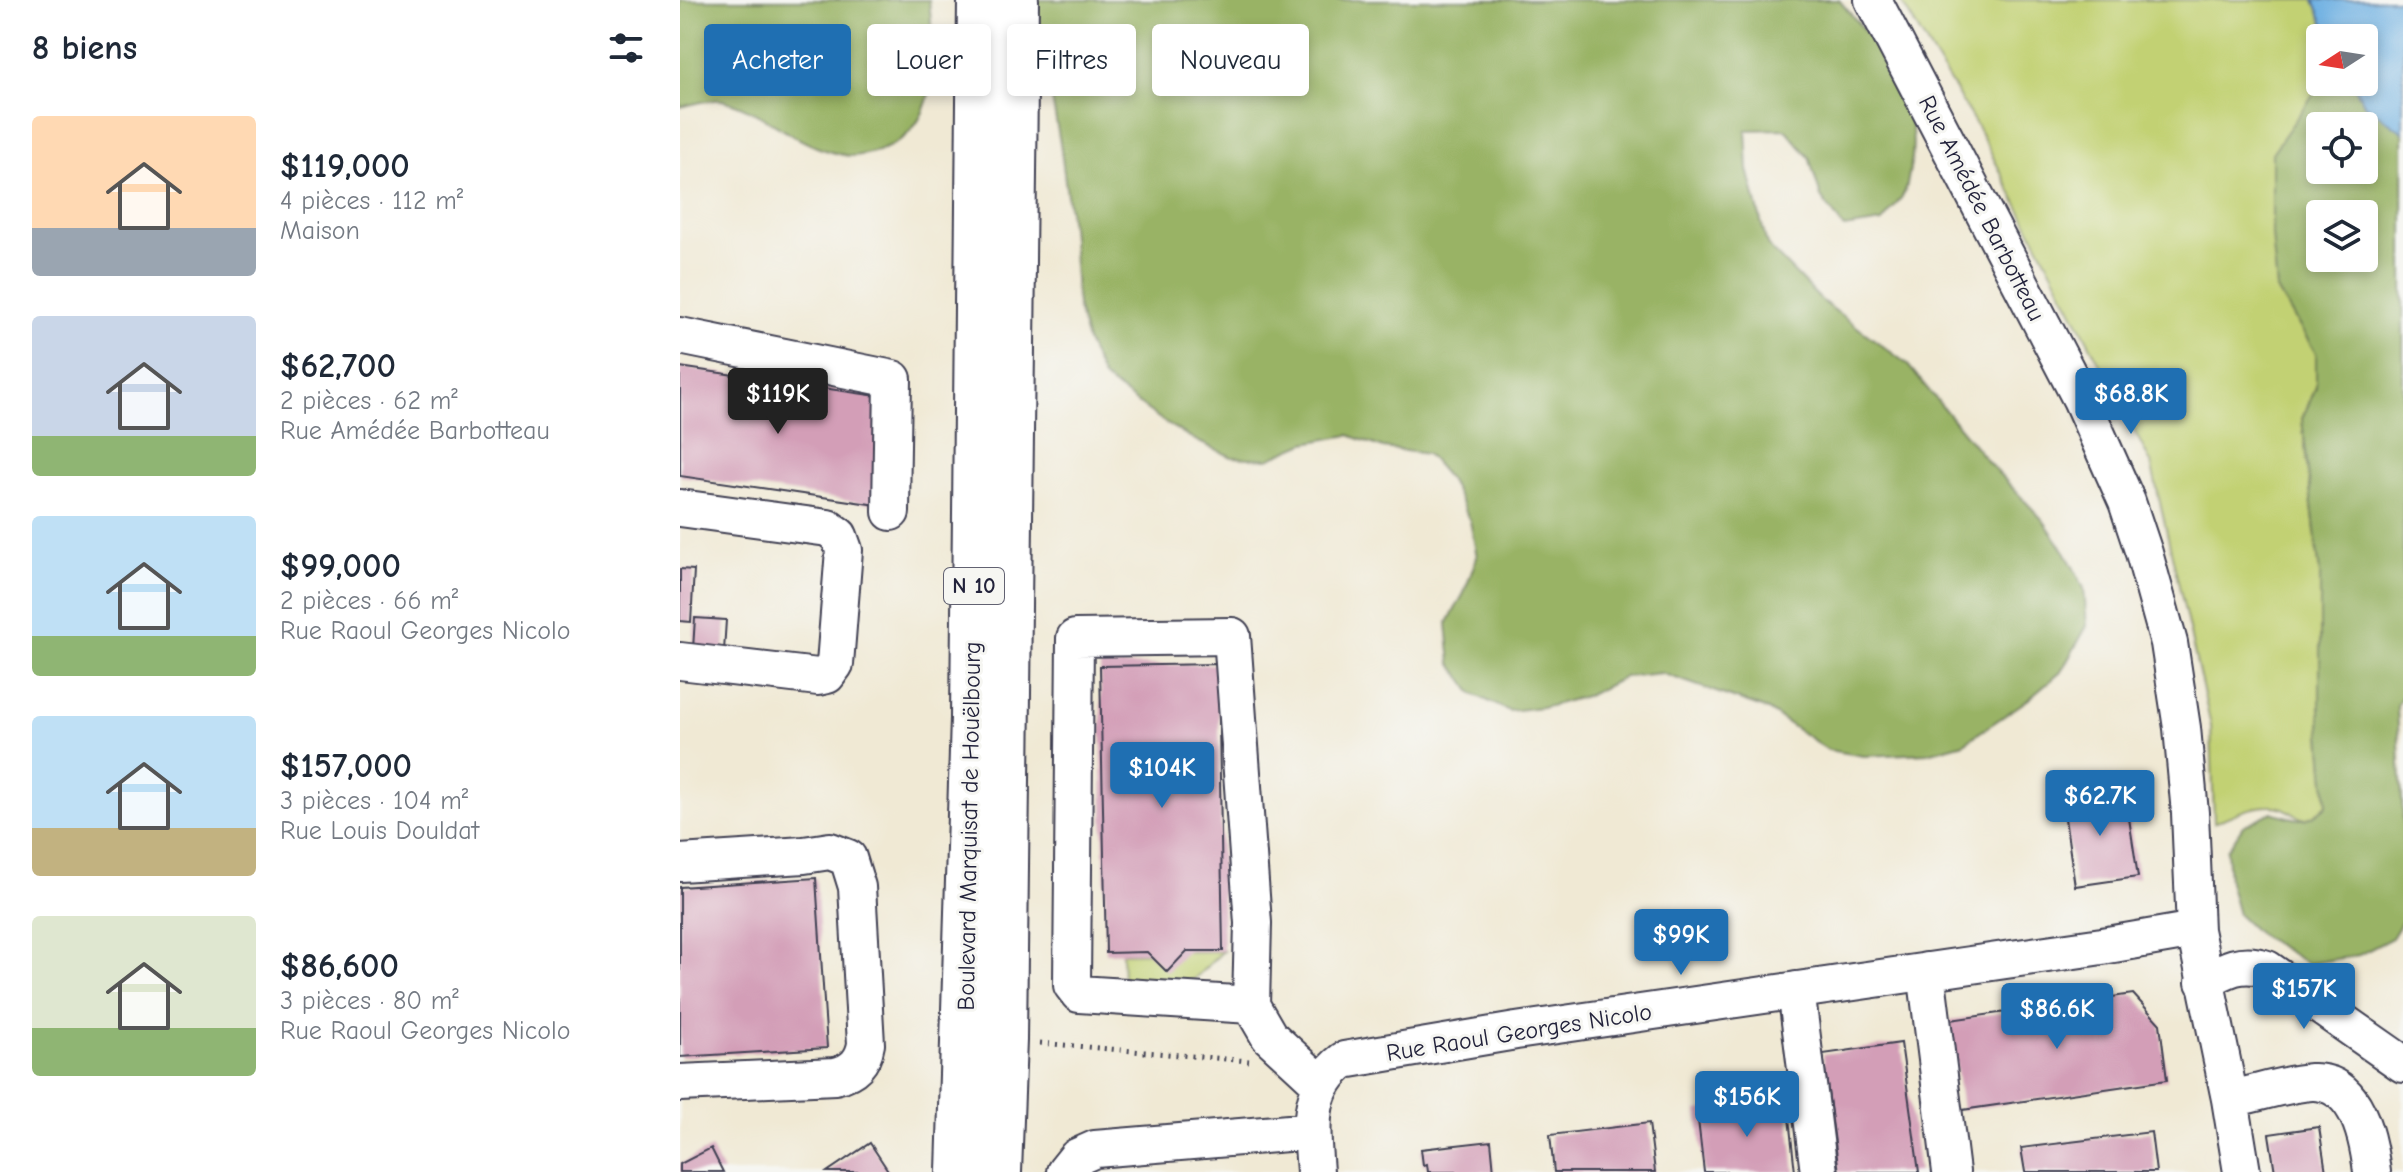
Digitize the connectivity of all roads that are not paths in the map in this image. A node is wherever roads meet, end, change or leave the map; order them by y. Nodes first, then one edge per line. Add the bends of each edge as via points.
1 (980, 0) edge
2 (1016, 0) edge
3 (1873, 0) edge
4 (680, 336) edge
5 (680, 508) edge
6 (891, 512) dead end
7 (680, 661) edge
8 (680, 863) edge
9 (2195, 930) junction
10 (1926, 971) junction
11 (2204, 982) junction
12 (1796, 990) junction
13 (1251, 1005) junction
14 (2397, 1052) edge
15 (1311, 1076) junction
16 (680, 1083) edge
17 (2230, 1099) junction
18 (1312, 1131) junction
19 (959, 1172) edge
20 (999, 1172) edge
21 (1065, 1172) edge
22 (1315, 1172) edge
23 (1819, 1172) edge
24 (1951, 1172) edge
25 (2242, 1172) edge
26 (2372, 1172) edge

1 - 19 main road, Boulevard Marquisat de Houëlbourg / N 10 via 973,718
2 - 20 main road, Boulevard Marquisat de Houëlbourg / N 10
3 - 9 street, Rue Amédée Barbotteau via 2081,399 2127,502 2169,643 2190,813
4 - 6 street via 893,379
5 - 7 street via 828,528 839,536 844,550 835,664 827,675
8 - 16 street via 830,851 848,858 857,887 866,1044 860,1063 845,1074
9 - 10 street, Rue Raoul Georges Nicolo
9 - 11 street, Rue Amédée Barbotteau
10 - 12 street, Rue Raoul Georges Nicolo
10 - 24 street
11 - 14 street via 2233,966 2256,965
11 - 17 street, Rue Amédée Barbotteau
12 - 15 street, Rue Raoul Georges Nicolo via 1374,1054 1344,1060 1329,1072
12 - 23 street
13 - 13 street via 1079,994 1072,985 1075,638 1232,636 1253,923
13 - 15 street via 1269,1036
15 - 18 street
17 - 25 street, Rue Amédée Barbotteau
17 - 26 street via 2311,1082 2335,1088 2359,1115
18 - 21 street via 1095,1149 1077,1157
18 - 22 street

